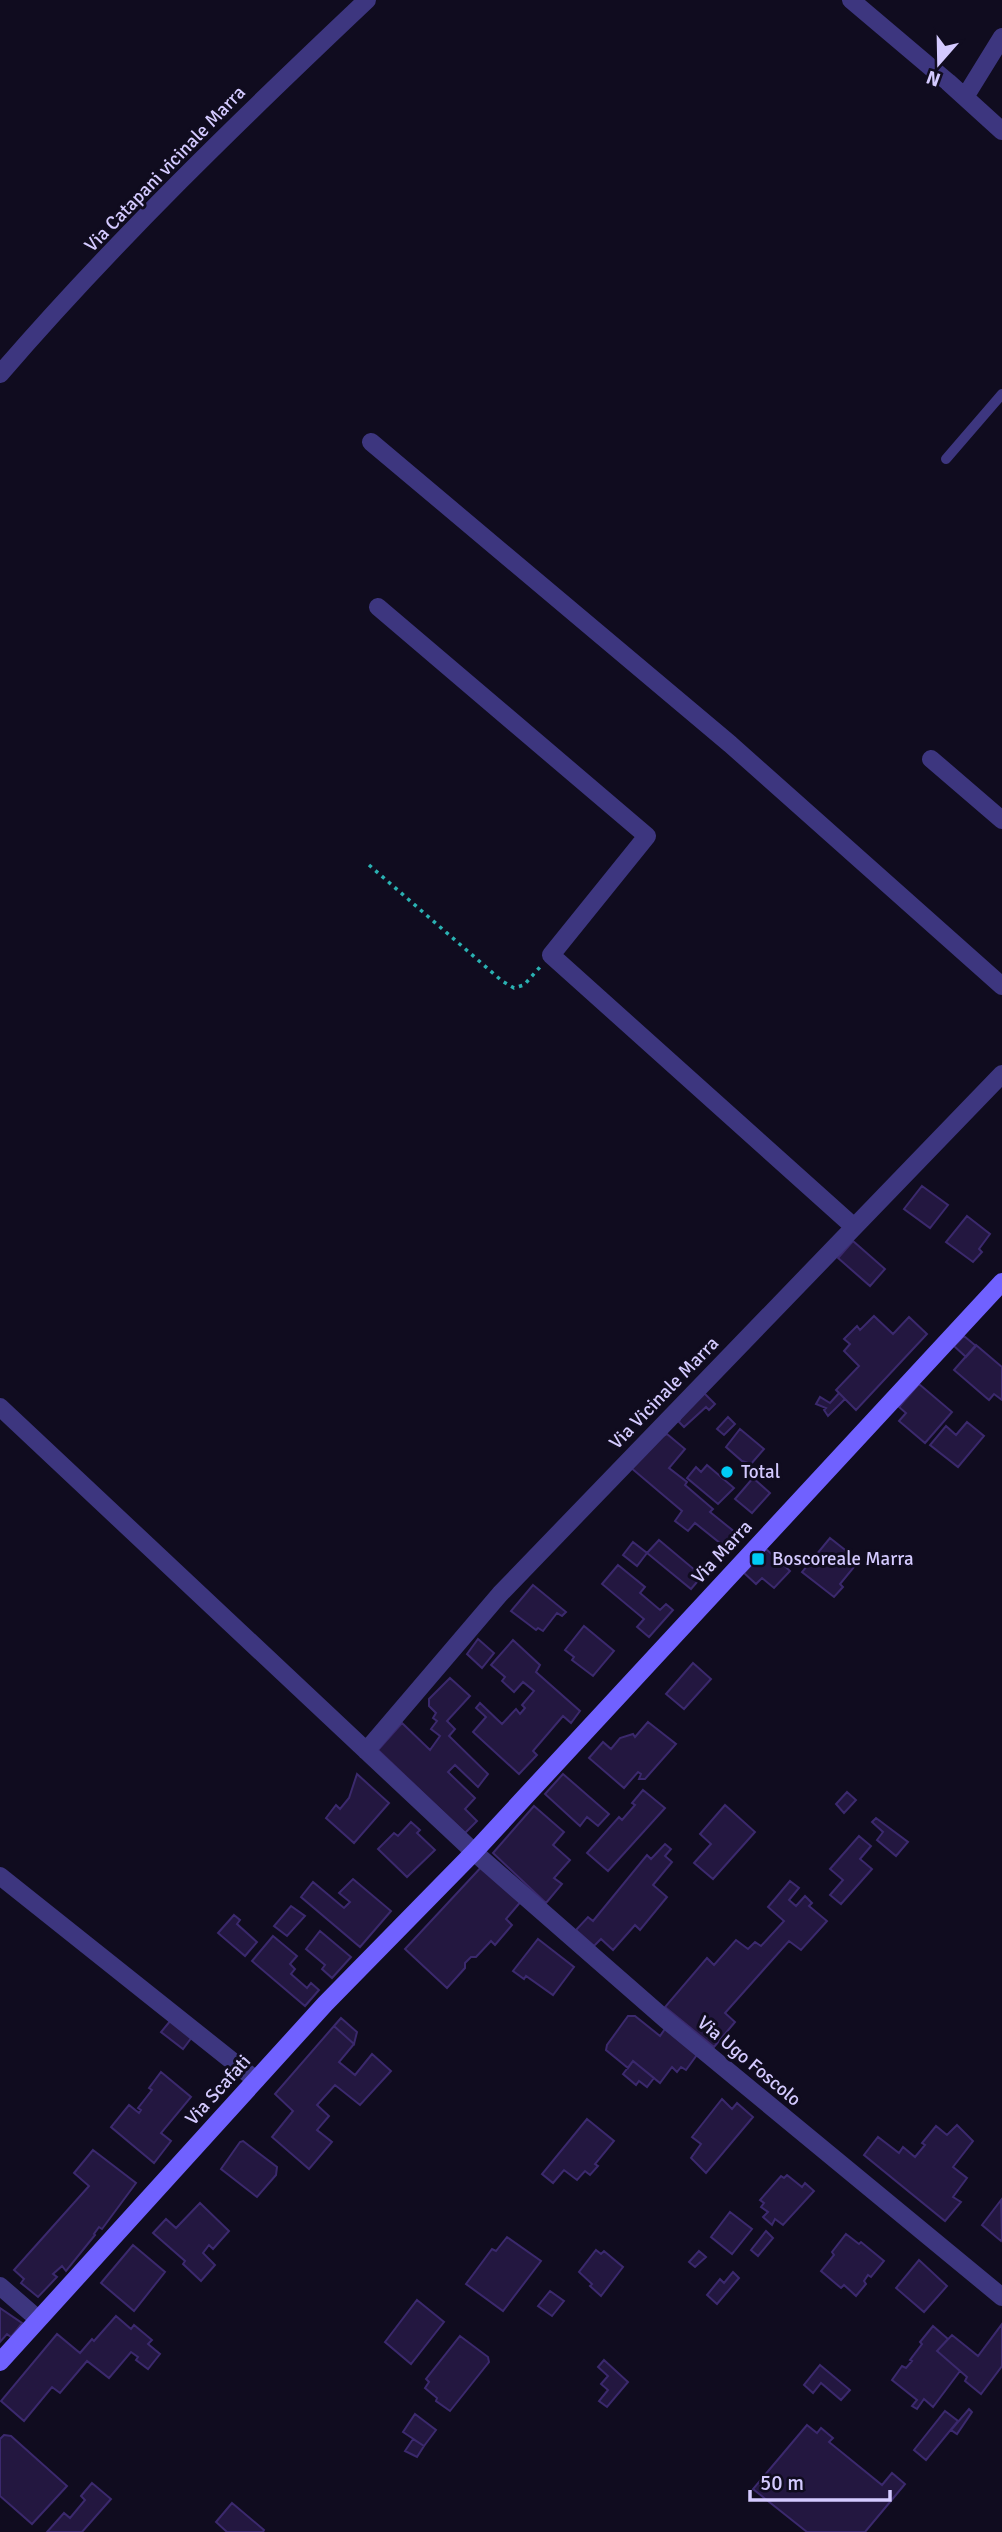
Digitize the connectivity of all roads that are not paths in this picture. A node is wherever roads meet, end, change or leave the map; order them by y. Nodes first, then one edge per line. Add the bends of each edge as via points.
1 (368, 0) edge
2 (851, 0) edge
3 (1002, 37) edge
4 (965, 97) junction
5 (1002, 131) edge
6 (0, 374) edge
7 (1002, 394) edge
8 (371, 442) dead end
9 (946, 459) dead end
10 (379, 607) dead end
11 (931, 759) dead end
12 (1002, 820) edge
13 (1002, 986) edge
14 (1002, 1074) edge
15 (853, 1226) junction
16 (1002, 1282) edge
17 (0, 1407) edge
18 (366, 1751) junction
19 (474, 1852) junction
20 (0, 1876) edge
21 (256, 2080) junction
22 (0, 2286) edge
23 (1002, 2297) edge
24 (38, 2319) junction
25 (0, 2362) edge

1 - 6 street, Via Catapani vicinale Marra via 230,130
2 - 4 street
3 - 4 street
4 - 5 street
7 - 9 lane
8 - 13 street via 730,744
10 - 15 street via 648,836 551,955
11 - 12 street
14 - 15 street, Via Vicinale Marra
15 - 18 street, Via Vicinale Marra via 500,1594
16 - 19 main road, Via Marra
17 - 18 street, Via Ugo Foscolo
18 - 19 street, Via Ugo Foscolo
19 - 21 main road, Via Scafati
19 - 23 street, Via Ugo Foscolo via 676,2028
20 - 21 street
21 - 24 main road, Via Scafati
22 - 24 street
24 - 25 main road, Via Scafati

